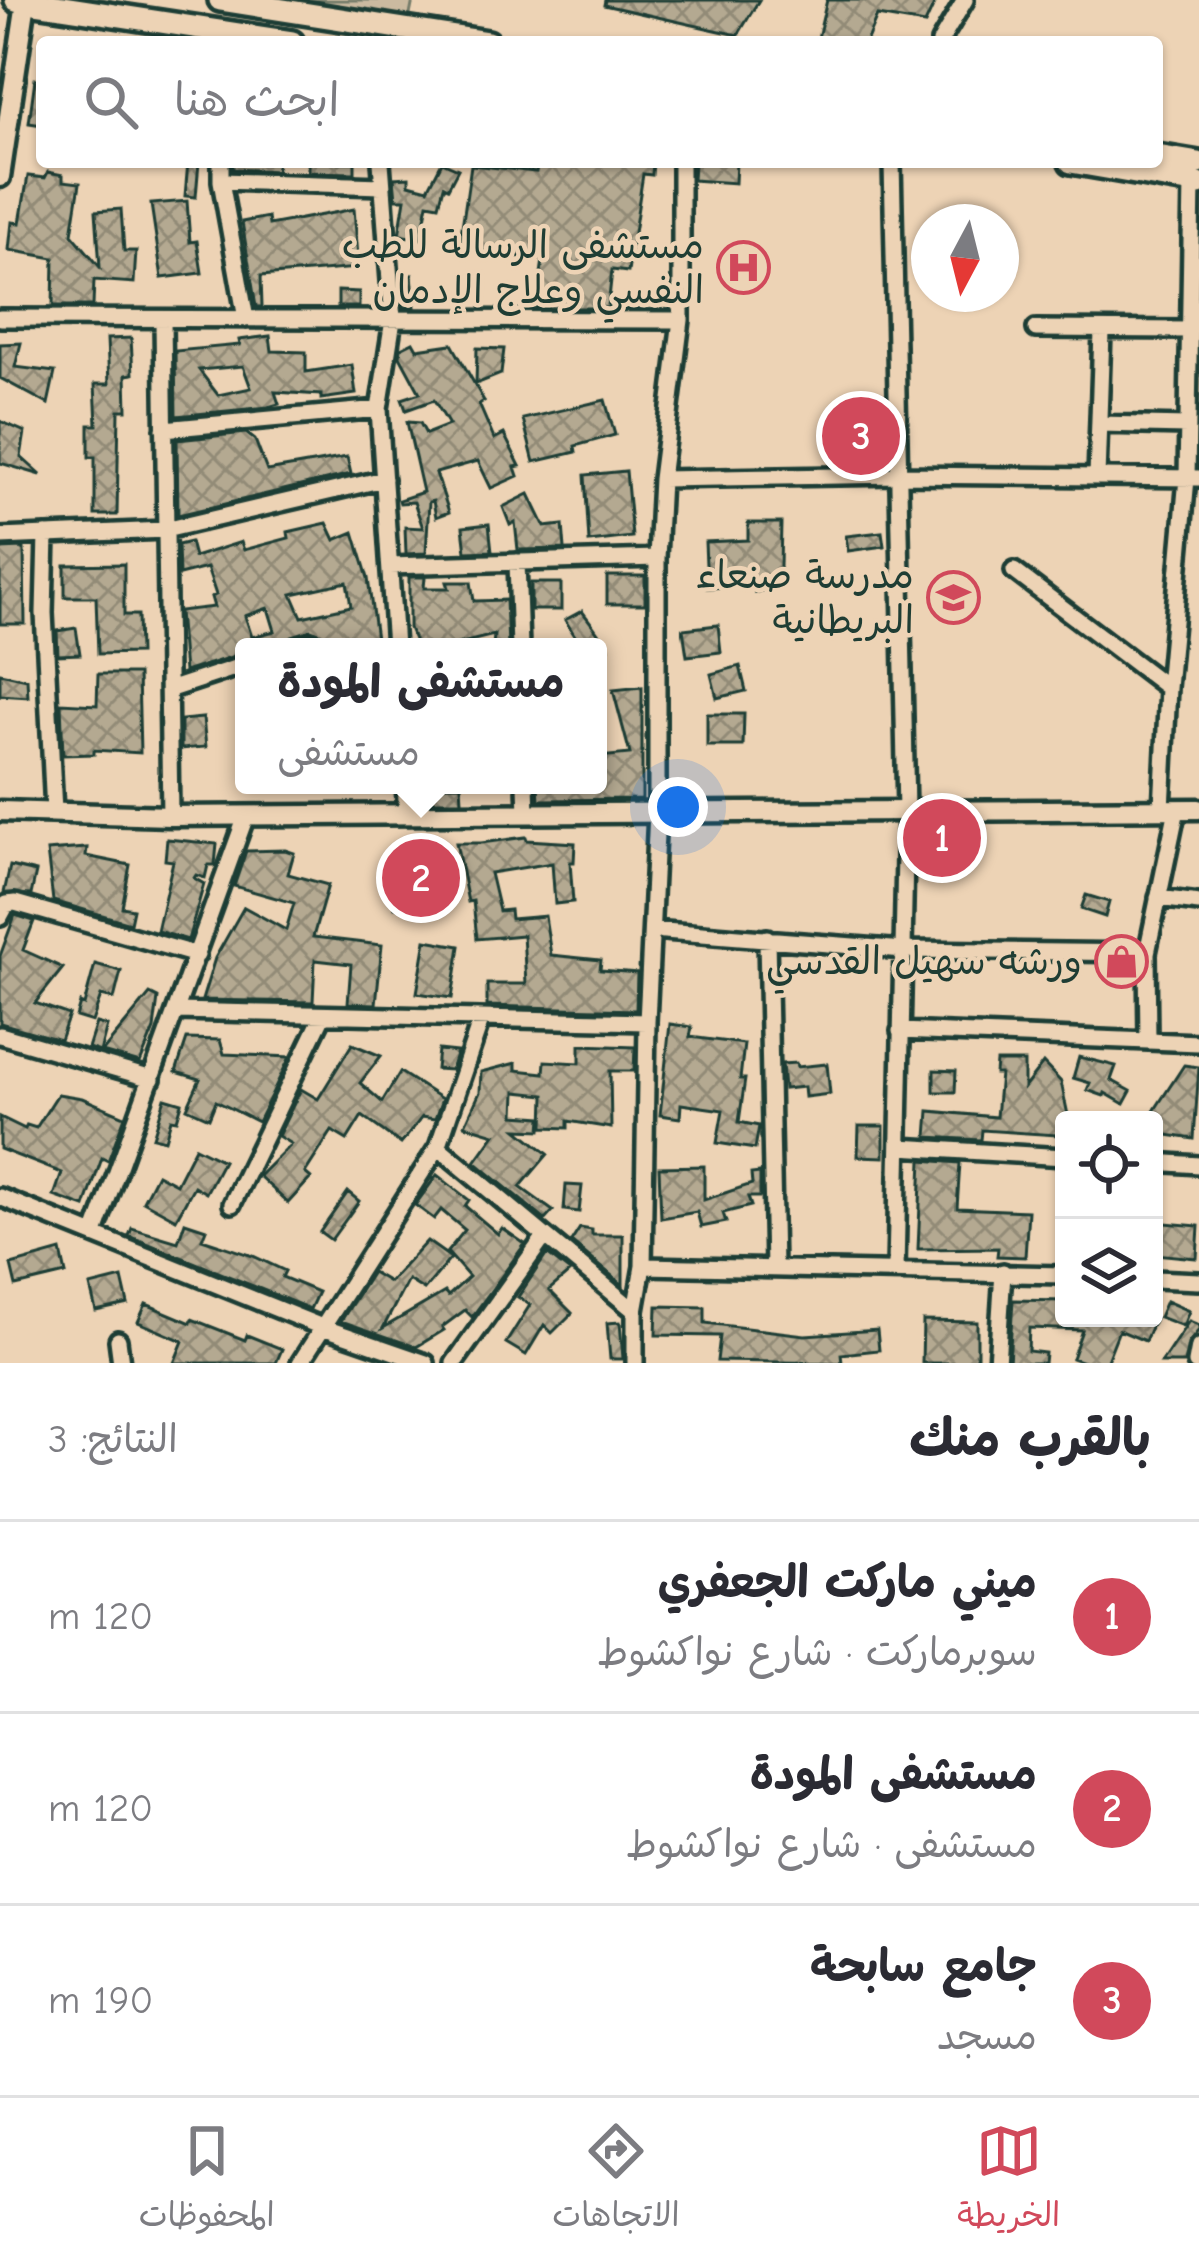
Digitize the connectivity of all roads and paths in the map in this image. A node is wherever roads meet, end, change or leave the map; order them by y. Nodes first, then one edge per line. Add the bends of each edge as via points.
1 (220, 0) edge
2 (965, 0) edge
3 (23, 1) edge
4 (217, 36) edge
5 (450, 36) edge
6 (944, 36) edge
7 (1163, 159) edge
8 (221, 168) edge
9 (381, 168) edge
10 (681, 168) edge
11 (892, 168) edge
12 (1121, 168) edge
13 (0, 177) edge
14 (1197, 177) edge
15 (221, 182) junction
16 (382, 186) junction
17 (0, 318) edge
18 (246, 319) junction
19 (393, 320) junction
20 (681, 320) junction
21 (163, 321) junction
22 (1036, 329) dead end
23 (1189, 330) junction
24 (1102, 332) junction
25 (379, 409) junction
26 (1099, 424) junction
27 (1187, 426) junction
28 (164, 429) junction
29 (898, 475) junction
30 (1097, 477) junction
31 (1193, 478) edge
32 (384, 479) junction
33 (661, 479) junction
34 (165, 530) junction
35 (46, 535) junction
36 (0, 537) edge
37 (657, 558) junction
38 (517, 562) junction
39 (390, 566) junction
40 (1014, 571) dead end
41 (394, 638) edge
42 (520, 638) edge
43 (235, 668) edge
44 (1168, 688) junction
45 (171, 689) junction
46 (406, 794) edge
47 (526, 794) edge
48 (1170, 809) junction
49 (1199, 809) edge
50 (0, 811) edge
51 (906, 811) junction
52 (54, 812) junction
53 (657, 813) junction
54 (407, 814) junction
55 (527, 814) junction
56 (170, 816) junction
57 (246, 816) junction
58 (1158, 898) junction
59 (1199, 903) edge
60 (0, 916) edge
61 (652, 930) junction
62 (766, 938) junction
63 (904, 950) junction
64 (1147, 953) junction
65 (197, 955) junction
66 (178, 1011) junction
67 (323, 1015) junction
68 (482, 1020) junction
69 (647, 1022) junction
70 (900, 1031) junction
71 (0, 1035) edge
72 (1148, 1041) junction
73 (1199, 1043) edge
74 (152, 1079) junction
75 (438, 1147) junction
76 (900, 1148) junction
77 (1055, 1157) edge
78 (1163, 1163) edge
79 (1199, 1165) edge
80 (0, 1197) edge
81 (232, 1204) dead end
82 (95, 1233) junction
83 (545, 1236) junction
84 (643, 1266) junction
85 (774, 1267) junction
86 (896, 1269) junction
87 (1004, 1272) junction
88 (1055, 1275) edge
89 (1163, 1279) edge
90 (1199, 1281) edge
91 (635, 1310) junction
92 (322, 1328) junction
93 (118, 1340) dead end
94 (1199, 1347) edge
95 (121, 1363) edge
96 (300, 1363) edge
97 (426, 1363) edge
98 (454, 1363) edge
99 (635, 1363) edge
100 (997, 1363) edge
101 (1196, 1363) edge

1 - 5 main road
2 - 6 street
3 - 4 main road
3 - 13 street
7 - 14 main road
8 - 15 street
9 - 16 street
10 - 20 street
11 - 29 street
12 - 14 main road
14 - 23 street
15 - 16 street
15 - 18 street
16 - 19 street
17 - 21 street
18 - 19 street
18 - 21 street
19 - 20 street
19 - 25 street
20 - 33 street
21 - 28 street
22 - 24 street
23 - 24 street
23 - 27 street
24 - 26 street
25 - 28 street
25 - 32 street
26 - 27 street
26 - 30 street
27 - 31 street
28 - 34 street
29 - 30 street
29 - 33 street
29 - 51 street
30 - 31 street
31 - 44 street
32 - 34 street
32 - 39 street
33 - 37 street
34 - 35 street
34 - 45 street
35 - 36 street
35 - 52 street
37 - 38 street
37 - 53 street
38 - 39 street
38 - 42 street
39 - 41 street
40 - 44 street
43 - 45 street
44 - 48 street
45 - 56 street
46 - 54 street
47 - 55 street
48 - 49 street
48 - 51 street
48 - 58 street
50 - 52 street
51 - 53 street
51 - 63 street
52 - 56 street
53 - 55 street
53 - 61 street
54 - 55 street
54 - 57 street
56 - 57 street
57 - 65 street
58 - 59 street
58 - 64 street
60 - 65 street via 15,903
61 - 62 street
61 - 69 street
62 - 63 street
62 - 85 street
63 - 64 street
63 - 70 street
64 - 72 street
65 - 66 street
66 - 67 street
66 - 74 street
67 - 68 street
67 - 81 street
68 - 69 street
68 - 75 street
69 - 84 street
70 - 72 street
70 - 76 street
71 - 74 street
72 - 73 street
74 - 82 street
75 - 83 street
75 - 92 street
76 - 77 street
76 - 86 street
78 - 79 street
80 - 82 street
82 - 92 street
83 - 91 street
83 - 98 street
84 - 85 street
84 - 91 street
85 - 86 street
86 - 87 street
87 - 88 street
87 - 100 street
89 - 90 street
91 - 99 street
92 - 96 street
92 - 97 street
93 - 95 street
94 - 101 street

